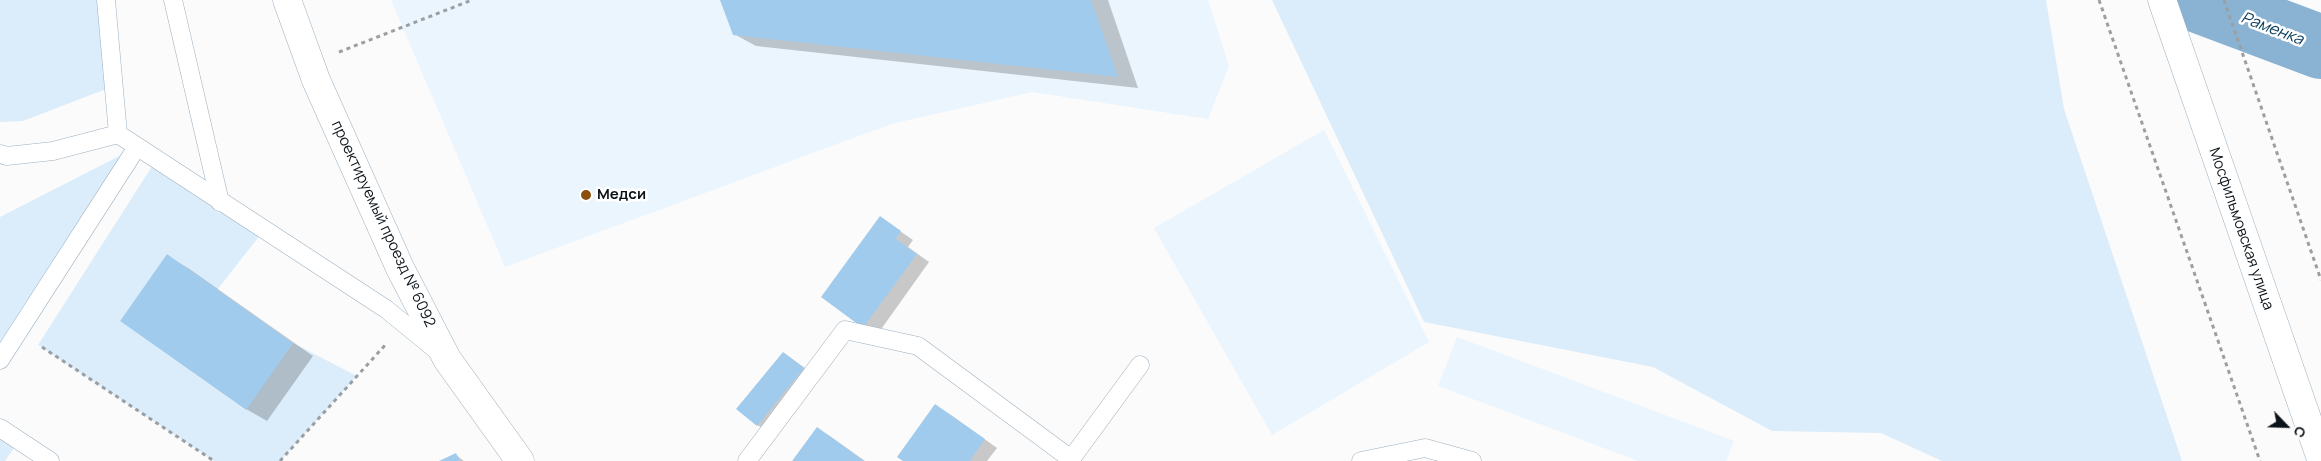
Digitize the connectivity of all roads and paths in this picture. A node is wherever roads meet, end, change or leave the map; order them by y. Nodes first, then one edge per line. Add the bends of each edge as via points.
1 (106, 0) edge
2 (173, 0) edge
3 (287, 0) edge
4 (472, 0) edge
5 (2100, 0) edge
6 (2162, 0) edge
7 (2224, 0) edge
8 (310, 63) junction
9 (118, 134) junction
10 (137, 147) junction
11 (0, 154) edge
12 (220, 202) junction
13 (2321, 280) edge
14 (404, 326) junction
15 (38, 345) dead end
16 (447, 359) junction
17 (0, 360) edge
18 (1140, 365) dead end
19 (0, 428) edge
20 (1427, 454) edge
21 (2321, 459) edge
22 (50, 461) edge
23 (214, 461) edge
24 (280, 461) edge
25 (520, 461) edge
26 (747, 461) edge
27 (1361, 461) edge
28 (1472, 461) edge
29 (2260, 461) edge

1 - 9 lane
2 - 12 lane
3 - 8 street, проектируемый проезд № 6092
4 - 8 path
5 - 29 path
6 - 21 street, Мосфильмовская улица
7 - 13 path
8 - 16 street, проектируемый проезд № 6092 via 400,268
9 - 10 lane
9 - 11 lane via 53,151
10 - 12 lane
10 - 17 lane
12 - 14 lane via 386,309
14 - 16 lane
14 - 24 path
15 - 23 path
16 - 25 street, проектируемый проезд № 6092
18 - 26 lane via 1071,459 918,346 845,330
19 - 22 lane
20 - 27 lane
20 - 28 lane

